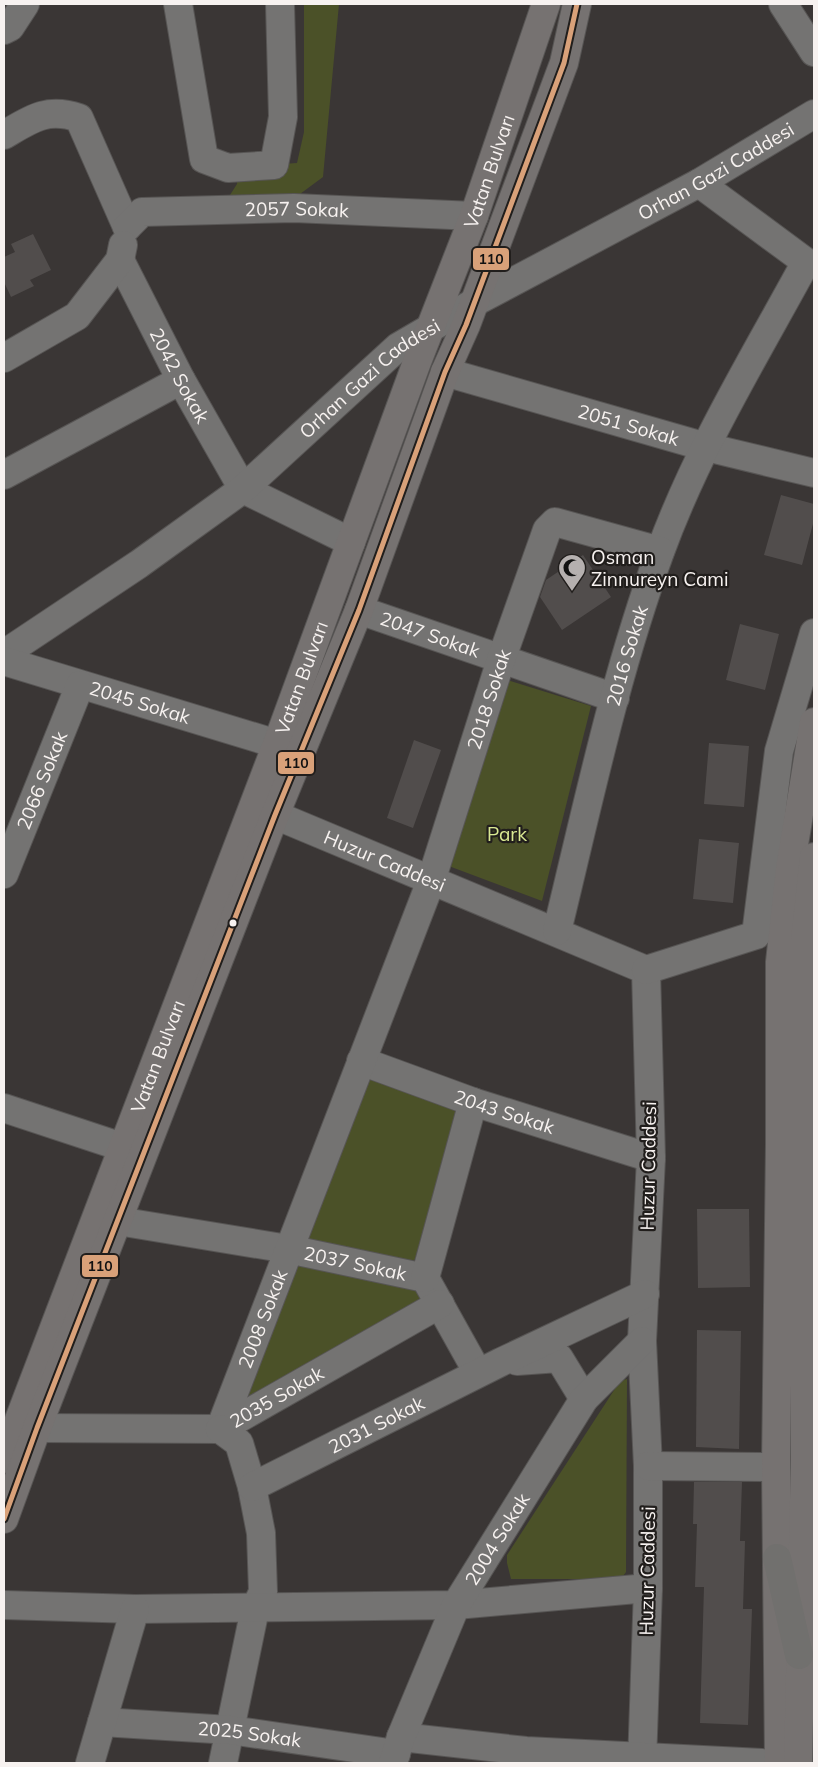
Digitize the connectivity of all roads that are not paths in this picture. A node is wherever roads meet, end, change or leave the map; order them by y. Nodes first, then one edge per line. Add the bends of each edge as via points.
1 (26, 4) edge
2 (178, 4) edge
3 (546, 4) edge
4 (577, 4) edge
5 (783, 4) edge
6 (282, 5) edge
7 (4, 30) edge
8 (814, 52) edge
9 (814, 114) edge
10 (4, 135) edge
11 (699, 183) junction
12 (474, 216) junction
13 (127, 227) junction
14 (120, 260) junction
15 (474, 302) junction
16 (430, 328) junction
17 (4, 358) edge
18 (445, 372) junction
19 (181, 380) junction
20 (706, 447) junction
21 (814, 473) edge
22 (4, 475) edge
23 (244, 489) junction
24 (351, 542) junction
25 (660, 551) junction
26 (360, 610) junction
27 (814, 632) edge
28 (4, 654) edge
29 (4, 660) edge
30 (501, 660) junction
31 (80, 686) junction
32 (614, 698) junction
33 (814, 722) edge
34 (277, 744) junction
35 (276, 815) junction
36 (814, 857) edge
37 (4, 874) edge
38 (431, 881) junction
39 (557, 931) junction
40 (646, 970) junction
41 (361, 1061) junction
42 (473, 1102) junction
43 (4, 1108) edge
44 (122, 1148) junction
45 (651, 1158) junction
46 (118, 1221) junction
47 (288, 1249) junction
48 (425, 1278) junction
49 (645, 1294) junction
50 (440, 1304) junction
51 (642, 1341) junction
52 (489, 1368) junction
53 (584, 1399) junction
54 (37, 1428) junction
55 (220, 1429) junction
56 (6, 1446) edge
57 (648, 1466) junction
58 (776, 1467) junction
59 (252, 1487) junction
60 (4, 1520) edge
61 (777, 1558) junction
62 (648, 1588) junction
63 (456, 1604) junction
64 (4, 1605) edge
65 (256, 1609) junction
66 (135, 1610) junction
67 (799, 1656) junction
68 (102, 1722) junction
69 (230, 1730) junction
70 (397, 1752) edge
71 (526, 1757) edge
72 (642, 1761) edge
73 (90, 1763) edge
74 (222, 1763) edge
75 (762, 1763) edge
76 (779, 1763) edge
77 (798, 1763) edge

1 - 7 street via 10,27
2 - 6 street via 204,159 228,168 274,165 284,117
3 - 12 main road, Vatan Bulvarı
4 - 15 main road, Vatan Bulvarı via 564,64
5 - 8 street
9 - 11 street, Orhan Gazi Caddesi
10 - 13 street via 33,118 62,112 80,118
11 - 15 street, Orhan Gazi Caddesi
11 - 20 street, 2016 Sokak via 806,262
12 - 13 street, 2057 Sokak via 294,208 151,211 142,212
12 - 16 main road, Vatan Bulvarı
13 - 14 street
14 - 17 street via 77,316
14 - 19 street, 2042 Sokak
15 - 16 street, Orhan Gazi Caddesi
15 - 18 main road, Vatan Bulvarı
16 - 23 street, Orhan Gazi Caddesi via 398,347
16 - 24 main road, Vatan Bulvarı
18 - 20 street, 2051 Sokak
18 - 26 main road, Vatan Bulvarı
19 - 22 street
19 - 23 street, 2042 Sokak
20 - 21 street, 2051 Sokak
20 - 25 street, 2016 Sokak
23 - 24 street
23 - 28 street, Orhan Gazi Caddesi
24 - 34 main road, Vatan Bulvarı
25 - 30 street, 2018 Sokak via 555,522 547,530
25 - 32 street, 2016 Sokak
26 - 30 street, 2047 Sokak
26 - 35 main road, Vatan Bulvarı
27 - 40 street via 779,752 756,935
29 - 31 street, 2045 Sokak
30 - 32 street, 2047 Sokak
30 - 38 street, 2018 Sokak
31 - 34 street, 2045 Sokak
31 - 37 street, 2066 Sokak
32 - 39 street, 2016 Sokak
33 - 58 main road via 790,869 780,962
34 - 44 main road, Vatan Bulvarı
35 - 38 street, Huzur Caddesi
35 - 46 main road, Vatan Bulvarı
36 - 67 main road via 804,940 805,1456
38 - 39 street, Huzur Caddesi
38 - 41 street, 2008 Sokak
39 - 40 street, Huzur Caddesi
40 - 45 street, Huzur Caddesi
41 - 42 street, 2043 Sokak
41 - 47 street, 2008 Sokak
42 - 45 street, 2043 Sokak
42 - 48 street
43 - 44 street
44 - 56 main road, Vatan Bulvarı
45 - 49 street, Huzur Caddesi
46 - 47 street, 2037 Sokak
46 - 54 main road, Vatan Bulvarı
47 - 48 street, 2037 Sokak
47 - 55 street, 2008 Sokak
48 - 50 street, 2037 Sokak
49 - 51 street, Huzur Caddesi
49 - 52 street, 2031 Sokak
50 - 52 street, 2037 Sokak
50 - 55 street, 2035 Sokak
51 - 53 street, 2004 Sokak
51 - 57 street, Huzur Caddesi
52 - 53 street via 559,1358
52 - 59 street, 2031 Sokak
53 - 63 street, 2004 Sokak
54 - 55 street, 2035 Sokak
54 - 60 main road, Vatan Bulvarı
55 - 59 street via 239,1443
57 - 58 street
57 - 62 street, Huzur Caddesi
58 - 61 main road
59 - 65 street via 261,1533 263,1592
61 - 67 highway
61 - 76 main road
62 - 63 street
62 - 72 street, Huzur Caddesi
63 - 65 street
63 - 70 street, 2004 Sokak
64 - 66 street
65 - 66 street
65 - 69 street
66 - 68 street
67 - 77 main road
68 - 69 street, 2025 Sokak
68 - 73 street
69 - 70 street, 2025 Sokak
69 - 74 street
70 - 71 street, 2025 Sokak
71 - 72 street, 2025 Sokak
72 - 75 street, 2025 Sokak

